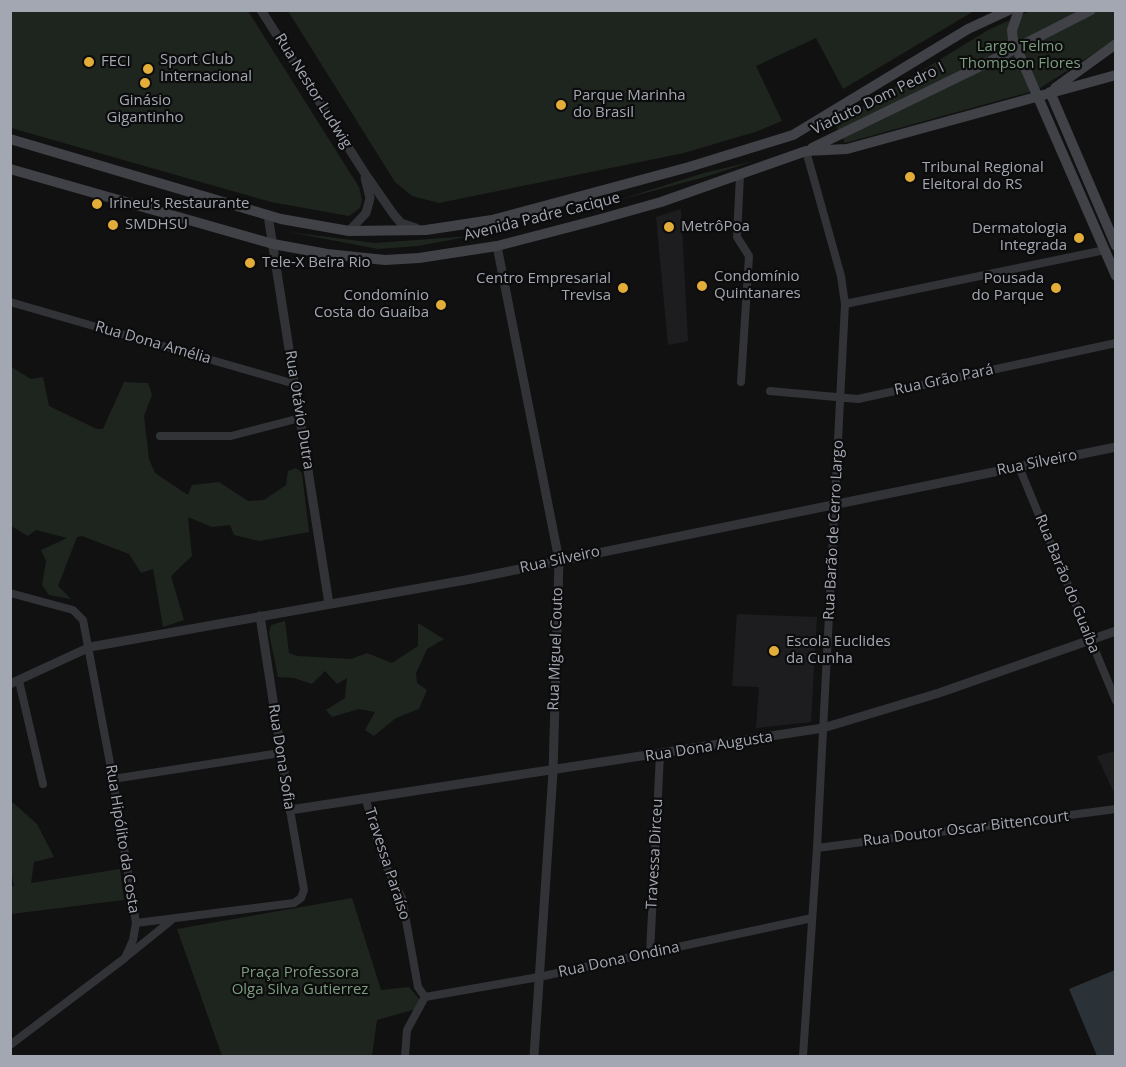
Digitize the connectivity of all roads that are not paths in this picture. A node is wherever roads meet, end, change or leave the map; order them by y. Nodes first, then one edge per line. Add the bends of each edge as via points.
1 (261, 10) edge
2 (1009, 10) edge
3 (1019, 10) edge
4 (1091, 10) edge
5 (1116, 44) edge
6 (1116, 75) edge
7 (1050, 92) junction
8 (1039, 96) junction
9 (10, 139) edge
10 (806, 151) junction
11 (10, 169) edge
12 (364, 172) junction
13 (740, 175) junction
14 (268, 215) junction
15 (426, 230) junction
16 (349, 231) junction
17 (273, 244) junction
18 (496, 246) junction
19 (1110, 248) edge
20 (1116, 276) edge
21 (10, 302) edge
22 (845, 304) junction
23 (1116, 343) edge
24 (741, 382) dead end
25 (295, 384) junction
26 (770, 391) dead end
27 (840, 398) junction
28 (300, 418) junction
29 (160, 436) dead end
30 (1116, 447) edge
31 (1019, 467) junction
32 (837, 503) junction
33 (559, 560) junction
34 (10, 593) edge
35 (330, 604) junction
36 (260, 616) junction
37 (1116, 631) edge
38 (1090, 641) junction
39 (90, 647) junction
40 (15, 682) edge
41 (1116, 701) edge
42 (823, 728) junction
43 (280, 753) junction
44 (660, 754) junction
45 (553, 772) junction
46 (113, 779) junction
47 (43, 784) dead end
48 (366, 800) junction
49 (1116, 809) edge
50 (290, 810) junction
51 (818, 848) junction
52 (174, 918) junction
53 (812, 918) junction
54 (136, 923) junction
55 (650, 953) junction
56 (125, 958) junction
57 (539, 977) junction
58 (425, 997) junction
59 (10, 1044) edge
60 (405, 1056) edge
61 (534, 1056) edge
62 (803, 1056) edge

1 - 12 street, Rua Nestor Ludwig
2 - 15 main road, Avenida Padre Cacique via 968,29 793,135 492,220
3 - 8 main road via 1013,40
4 - 10 main road, Viaduto Dom Pedro I, bridge
5 - 7 main road
6 - 7 main road
7 - 8 main road, Avenida Padre Cacique
7 - 19 main road
8 - 10 main road, Avenida Padre Cacique via 847,149
8 - 19 main road
9 - 14 main road, Avenida Padre Cacique
10 - 13 main road, Avenida Padre Cacique
10 - 22 street, Rua Barão de Cerro Largo via 841,276
11 - 17 main road, Avenida Padre Cacique
12 - 15 street, Rua Nestor Ludwig via 401,223
12 - 16 street, Rua Nestor Ludwig via 370,198 366,213
13 - 18 main road, Avenida Padre Cacique via 661,202
13 - 24 street via 737,237 749,256
14 - 16 main road, Avenida Padre Cacique
14 - 17 street, Rua Otávio Dutra
15 - 16 main road, Avenida Padre Cacique
17 - 18 main road, Avenida Padre Cacique via 385,260 450,255
17 - 25 street, Rua Otávio Dutra
18 - 33 street, Rua Miguel Couto
19 - 20 main road
19 - 22 street
21 - 25 street, Rua Dona Amélia
22 - 27 street, Rua Barão de Cerro Largo
23 - 27 street, Rua Grão Pará via 858,399
25 - 28 street, Rua Otávio Dutra
26 - 27 street, Rua Grão Pará
27 - 32 street, Rua Barão de Cerro Largo
28 - 29 street via 231,436
28 - 35 street, Rua Otávio Dutra
30 - 31 street, Rua Silveiro
31 - 32 street, Rua Silveiro
31 - 38 street, Rua Barão do Guaíba
32 - 33 street, Rua Silveiro
32 - 42 street, Rua Barão de Cerro Largo
33 - 35 street, Rua Silveiro
33 - 45 street, Rua Miguel Couto
34 - 39 street, Rua Hipólito da Costa via 79,614
35 - 36 street, Rua Silveiro
36 - 39 street, Rua Silveiro
36 - 43 street, Rua Dona Sofia
37 - 38 street, Rua Dona Augusta
38 - 41 street, Rua Barão do Guaíba
38 - 42 street, Rua Dona Augusta
39 - 40 street, Rua Silveiro
39 - 46 street, Rua Hipólito da Costa
40 - 47 street
42 - 44 street, Rua Dona Augusta
42 - 51 street, Rua Barão de Cerro Largo
43 - 46 street
43 - 50 street, Rua Dona Sofia
44 - 45 street, Rua Dona Augusta
44 - 55 street, Travessa Dirceu
45 - 48 street, Rua Dona Augusta
45 - 57 street, Rua Miguel Couto
46 - 54 street, Rua Hipólito da Costa
48 - 50 street, Rua Dona Augusta
48 - 58 street, Travessa Paraíso via 383,860 402,898 418,987
49 - 51 street, Rua Doutor Oscar Bittencourt
50 - 52 street, Rua Dona Sofia via 304,890 302,898 294,903
51 - 53 street, Rua Barão de Cerro Largo
52 - 54 street
52 - 56 street
53 - 55 street, Rua Dona Ondina
53 - 62 street, Rua Barão de Cerro Largo
54 - 56 street, Rua Hipólito da Costa
55 - 57 street, Rua Dona Ondina
56 - 59 street
57 - 58 street, Rua Dona Ondina
57 - 61 street, Rua Miguel Couto
58 - 60 street via 407,1030

